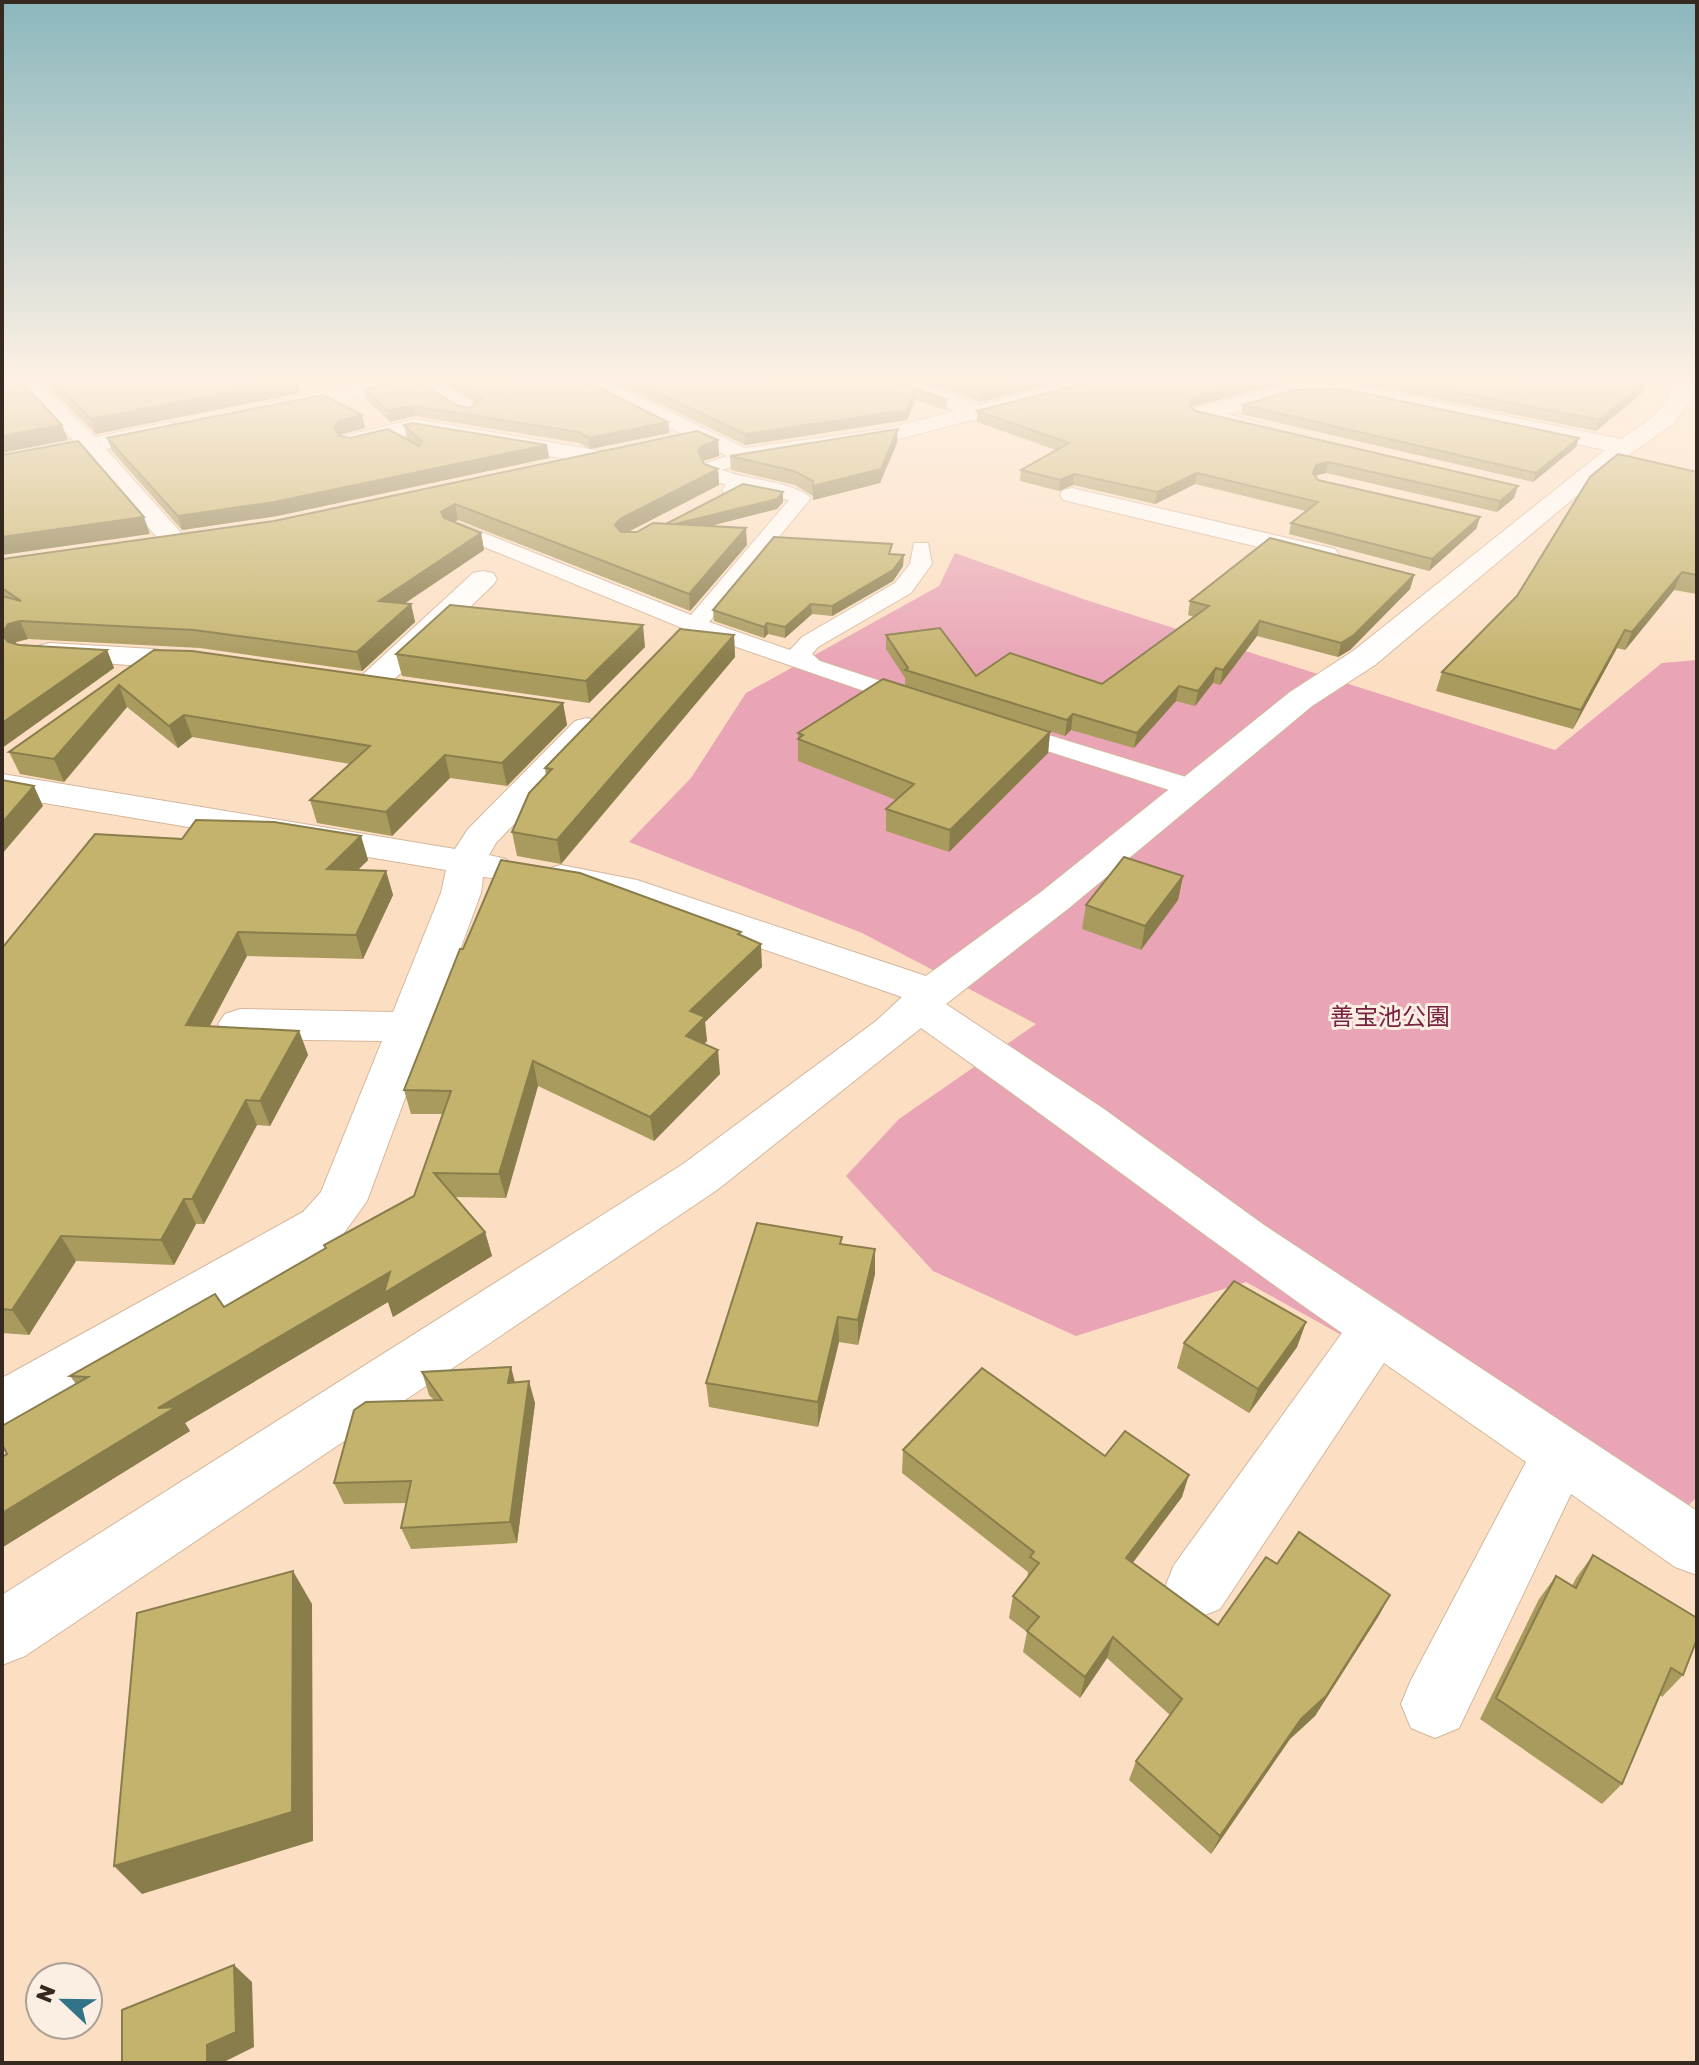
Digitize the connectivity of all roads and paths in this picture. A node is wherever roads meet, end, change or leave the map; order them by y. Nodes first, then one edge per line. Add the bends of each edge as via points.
1 (116, 474) edge
2 (716, 474) edge
3 (1581, 474) edge
4 (739, 484) junction
5 (1072, 495) edge
6 (713, 501) edge
7 (457, 529) edge
8 (201, 538) edge
9 (175, 542) junction
10 (144, 546) edge
11 (921, 547) dead end
12 (1344, 560) edge
13 (502, 569) junction
14 (680, 635) junction
15 (28, 651) edge
16 (802, 659) junction
17 (116, 685) edge
18 (416, 691) edge
19 (595, 708) dead end
20 (943, 709) edge
21 (986, 724) edge
22 (6, 771) edge
23 (1192, 788) junction
24 (466, 862) junction
25 (926, 999) junction
26 (240, 1024) edge
27 (409, 1027) junction
28 (1377, 1328) junction
29 (2, 1407) edge
30 (1561, 1453) junction
31 (1697, 1546) edge
32 (1197, 1587) dead end
33 (2, 1633) edge
34 (1435, 1704) dead end

1 - 9 street
2 - 4 lane
3 - 23 street via 1526,510 1436,584 1364,658 1301,699
4 - 6 lane
4 - 14 lane via 801,498
5 - 12 street
7 - 13 lane
8 - 9 street
9 - 10 street
11 - 16 lane via 921,564 903,588 804,646
13 - 14 lane
13 - 18 street via 355,682
14 - 16 lane
15 - 17 street via 170,658
16 - 20 lane
19 - 24 street via 481,837
21 - 23 lane
22 - 24 street via 113,820
23 - 25 street
24 - 25 street via 623,888
24 - 27 street via 461,893
25 - 28 street via 1246,1239
25 - 33 street via 892,1031 700,1177
26 - 27 street
27 - 29 street via 342,1201 321,1226
28 - 30 street
28 - 32 street
30 - 31 street
30 - 34 street

